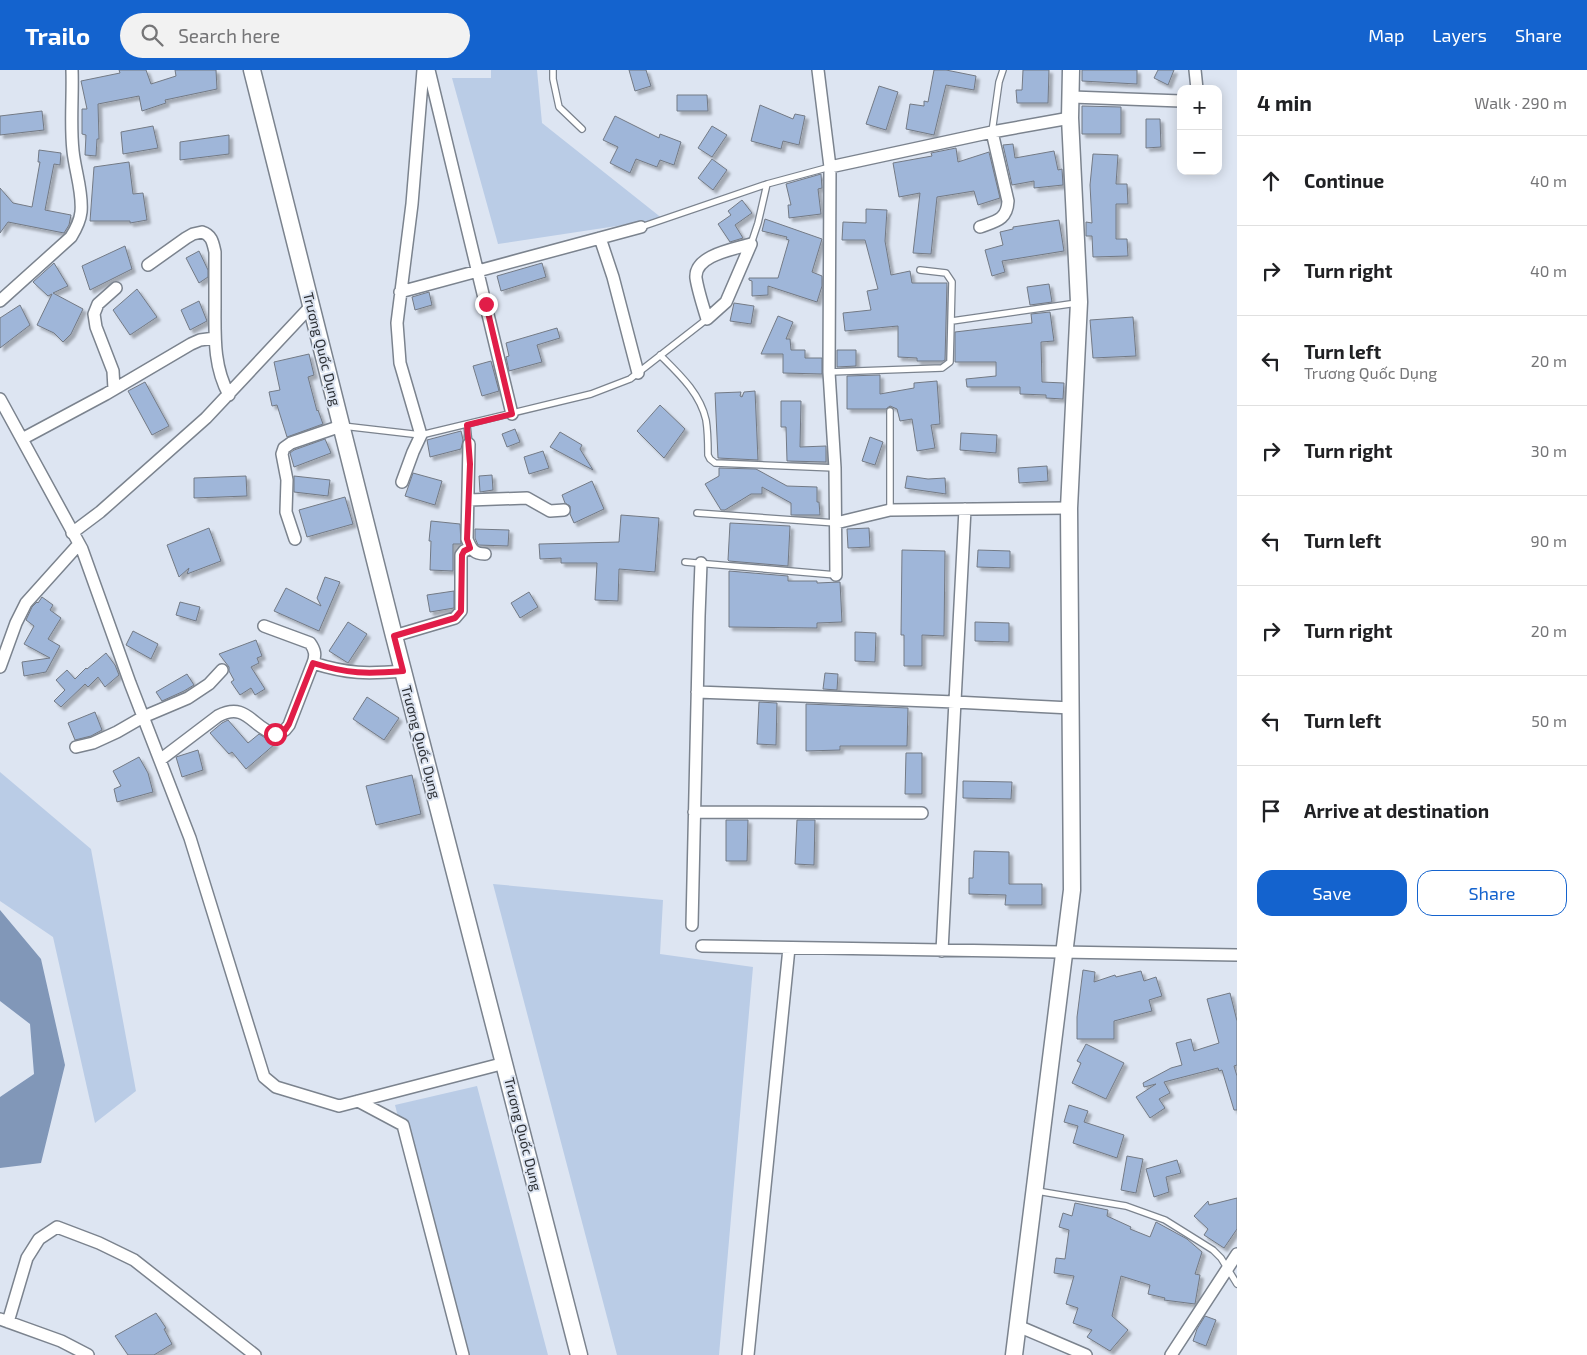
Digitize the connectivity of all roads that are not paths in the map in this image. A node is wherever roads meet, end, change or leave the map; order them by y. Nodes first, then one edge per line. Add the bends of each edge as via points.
1 (72, 70) edge
2 (252, 70) edge
3 (424, 70) edge
4 (429, 70) edge
5 (553, 70) edge
6 (818, 70) edge
7 (1003, 70) edge
8 (1071, 70) edge
9 (1195, 70) edge
10 (1197, 85) edge
11 (1072, 97) junction
12 (1177, 101) edge
13 (1070, 118) junction
14 (582, 129) dead end
15 (992, 132) junction
16 (830, 167) junction
17 (767, 184) junction
18 (641, 227) joint
19 (980, 227) dead end
20 (600, 238) junction
21 (751, 244) junction
22 (148, 265) dead end
23 (478, 270) junction
24 (920, 270) dead end
25 (116, 288) dead end
26 (400, 292) junction
27 (0, 301) edge
28 (1079, 302) junction
29 (311, 306) junction
30 (707, 319) junction
31 (952, 321) junction
32 (215, 338) junction
33 (660, 355) junction
34 (829, 372) junction
35 (638, 373) junction
36 (114, 389) junction
37 (229, 395) junction
38 (0, 399) edge
39 (890, 411) dead end
40 (512, 414) junction
41 (467, 425) junction
42 (341, 426) junction
43 (421, 435) junction
44 (22, 439) junction
45 (469, 444) joint
46 (835, 468) junction
47 (402, 482) dead end
48 (469, 500) junction
49 (1069, 508) junction
50 (965, 509) junction
51 (564, 510) dead end
52 (890, 510) junction
53 (697, 513) dead end
54 (836, 523) junction
55 (72, 533) junction
56 (295, 539) dead end
57 (79, 544) junction
58 (470, 548) junction
59 (485, 554) dead end
60 (685, 562) dead end
61 (702, 563) junction
62 (836, 575) joint
63 (264, 626) dead end
64 (394, 636) junction
65 (313, 663) junction
66 (0, 667) edge
67 (222, 670) dead end
68 (403, 671) junction
69 (697, 692) junction
70 (955, 702) junction
71 (1070, 708) junction
72 (143, 717) junction
73 (76, 747) dead end
74 (160, 760) junction
75 (694, 812) junction
76 (922, 813) dead end
77 (692, 926) dead end
78 (702, 946) dead end
79 (789, 948) junction
80 (942, 951) junction
81 (1064, 951) junction
82 (1237, 955) edge
83 (505, 1063) junction
84 (358, 1101) junction
85 (1034, 1191) junction
86 (1237, 1254) edge
87 (1228, 1267) junction
88 (1237, 1284) edge
89 (4, 1320) edge
90 (1018, 1326) junction
91 (88, 1355) edge
92 (255, 1355) edge
93 (463, 1355) edge
94 (579, 1355) edge
95 (748, 1355) edge
96 (1014, 1355) edge
97 (1086, 1355) edge
98 (1171, 1355) edge

1 - 27 street via 72,139 81,200 80,217 71,237
2 - 29 street, Trương Quốc Dụng
3 - 26 street
4 - 23 street
5 - 14 lane via 559,107
6 - 16 street
7 - 15 lane
8 - 11 street
9 - 10 street
11 - 12 street
11 - 13 street
13 - 15 street
13 - 28 street
15 - 16 street
15 - 19 street via 1008,200 1007,209 1002,218
16 - 17 lane
16 - 34 street
17 - 18 lane
17 - 21 lane
18 - 20 street
20 - 23 street
20 - 35 street via 614,277
21 - 30 street via 726,302
21 - 30 street via 709,258 699,265 696,277
22 - 32 street via 193,234 202,232 210,236 215,252
23 - 26 street
23 - 40 street
24 - 31 lane via 946,273 952,282
25 - 36 street via 98,304 94,314 113,371
26 - 43 street via 398,352
28 - 31 lane
28 - 49 street
29 - 37 street
29 - 42 street, Trương Quốc Dụng
30 - 33 lane
31 - 34 lane via 950,362 942,368
32 - 36 street via 191,344
32 - 37 street via 220,373
33 - 35 lane
33 - 46 lane via 699,399 707,423 708,455 715,463
34 - 46 street
35 - 40 lane via 624,383 591,394
36 - 44 street
37 - 55 street via 162,458
38 - 44 street
39 - 52 lane
40 - 41 lane
41 - 43 lane
41 - 45 lane
42 - 43 lane
42 - 56 street via 284,448 286,512
42 - 64 street, Trương Quốc Dụng
43 - 47 street
44 - 55 street
45 - 48 street
46 - 54 street
48 - 51 street via 527,498 550,511
48 - 58 street via 467,539
49 - 50 street
49 - 71 street
50 - 52 street
50 - 70 street
52 - 54 street
53 - 54 lane
54 - 62 street
55 - 57 street
57 - 66 street via 26,603
57 - 72 street
58 - 59 street via 475,553
58 - 64 street via 462,555 460,614
60 - 61 lane
61 - 62 lane
61 - 69 street
63 - 65 street via 310,644 315,653
64 - 68 street, Trương Quốc Dụng
65 - 68 street via 362,674
65 - 74 street via 285,730 275,734 242,712 229,712 218,716
67 - 72 street via 203,689 188,698
68 - 83 street, Trương Quốc Dụng
69 - 70 street
69 - 75 street
70 - 71 street
70 - 80 street
71 - 81 street via 1072,890
72 - 73 street via 93,743
72 - 74 street
74 - 84 street via 190,838 264,1077 276,1087 339,1106
75 - 76 street
75 - 77 street
78 - 79 street
79 - 80 street
79 - 95 street
80 - 81 street
81 - 82 street
81 - 85 street
83 - 84 street
83 - 94 street, Trương Quốc Dụng
84 - 93 street via 403,1125
85 - 87 lane via 1126,1206 1150,1214 1213,1250
85 - 90 street
86 - 87 street
87 - 88 lane
87 - 98 street
89 - 91 street via 61,1340
89 - 92 street via 27,1258 39,1239 57,1228 134,1260
90 - 96 street
90 - 97 street

